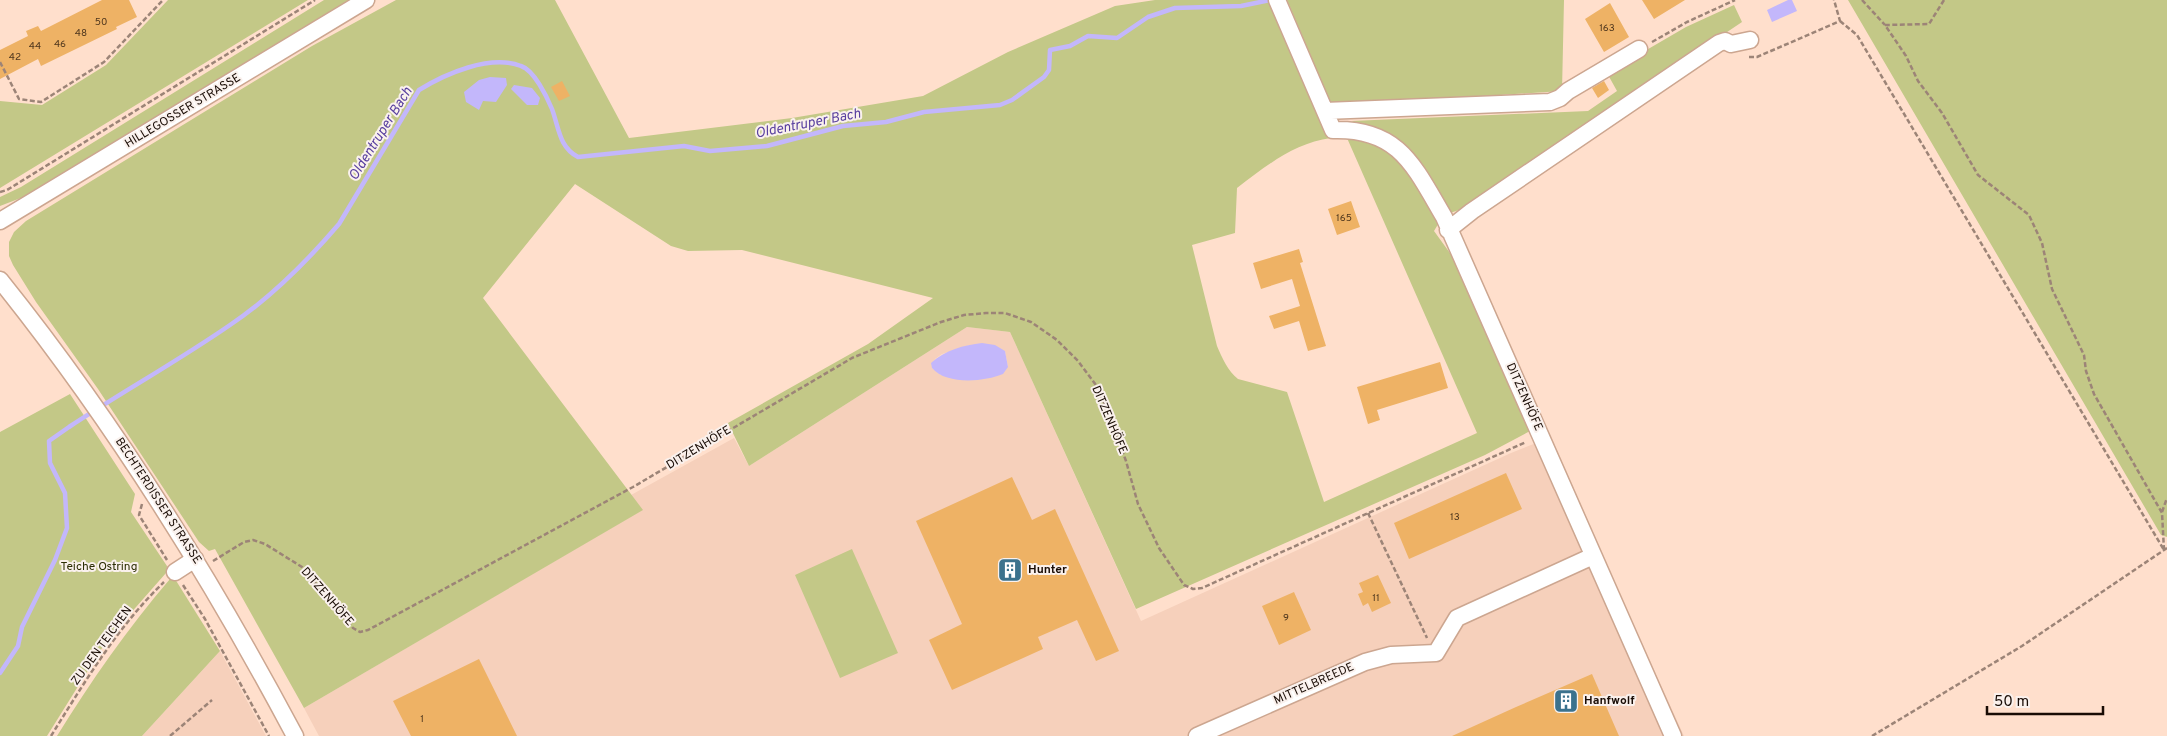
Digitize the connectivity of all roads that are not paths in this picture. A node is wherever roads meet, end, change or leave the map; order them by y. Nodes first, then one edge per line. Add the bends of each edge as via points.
1 (366, 0) edge
2 (1278, 2) edge
3 (1750, 40) dead end
4 (1639, 49) road end
5 (1325, 111) junction
6 (0, 221) edge
7 (1448, 230) junction
8 (0, 280) edge
9 (1593, 556) junction
10 (198, 564) junction
11 (175, 572) road end
12 (295, 736) edge
13 (1197, 736) edge
14 (1672, 736) edge

1 - 6 street, HILLEGOSSER STRASSE
2 - 5 street
3 - 7 street via 1719,43
4 - 5 street via 1550,102
5 - 7 street, DITZENHÖFE via 1333,130 1378,135 1402,152 1444,217
7 - 9 street, DITZENHÖFE
8 - 10 street, BECHTERDISSER STRASSE via 84,389
9 - 13 street, MITTELBREEDE via 1457,618 1436,653 1391,655 1365,662
9 - 14 street
10 - 11 street
10 - 12 street, BECHTERDISSER STRASSE

